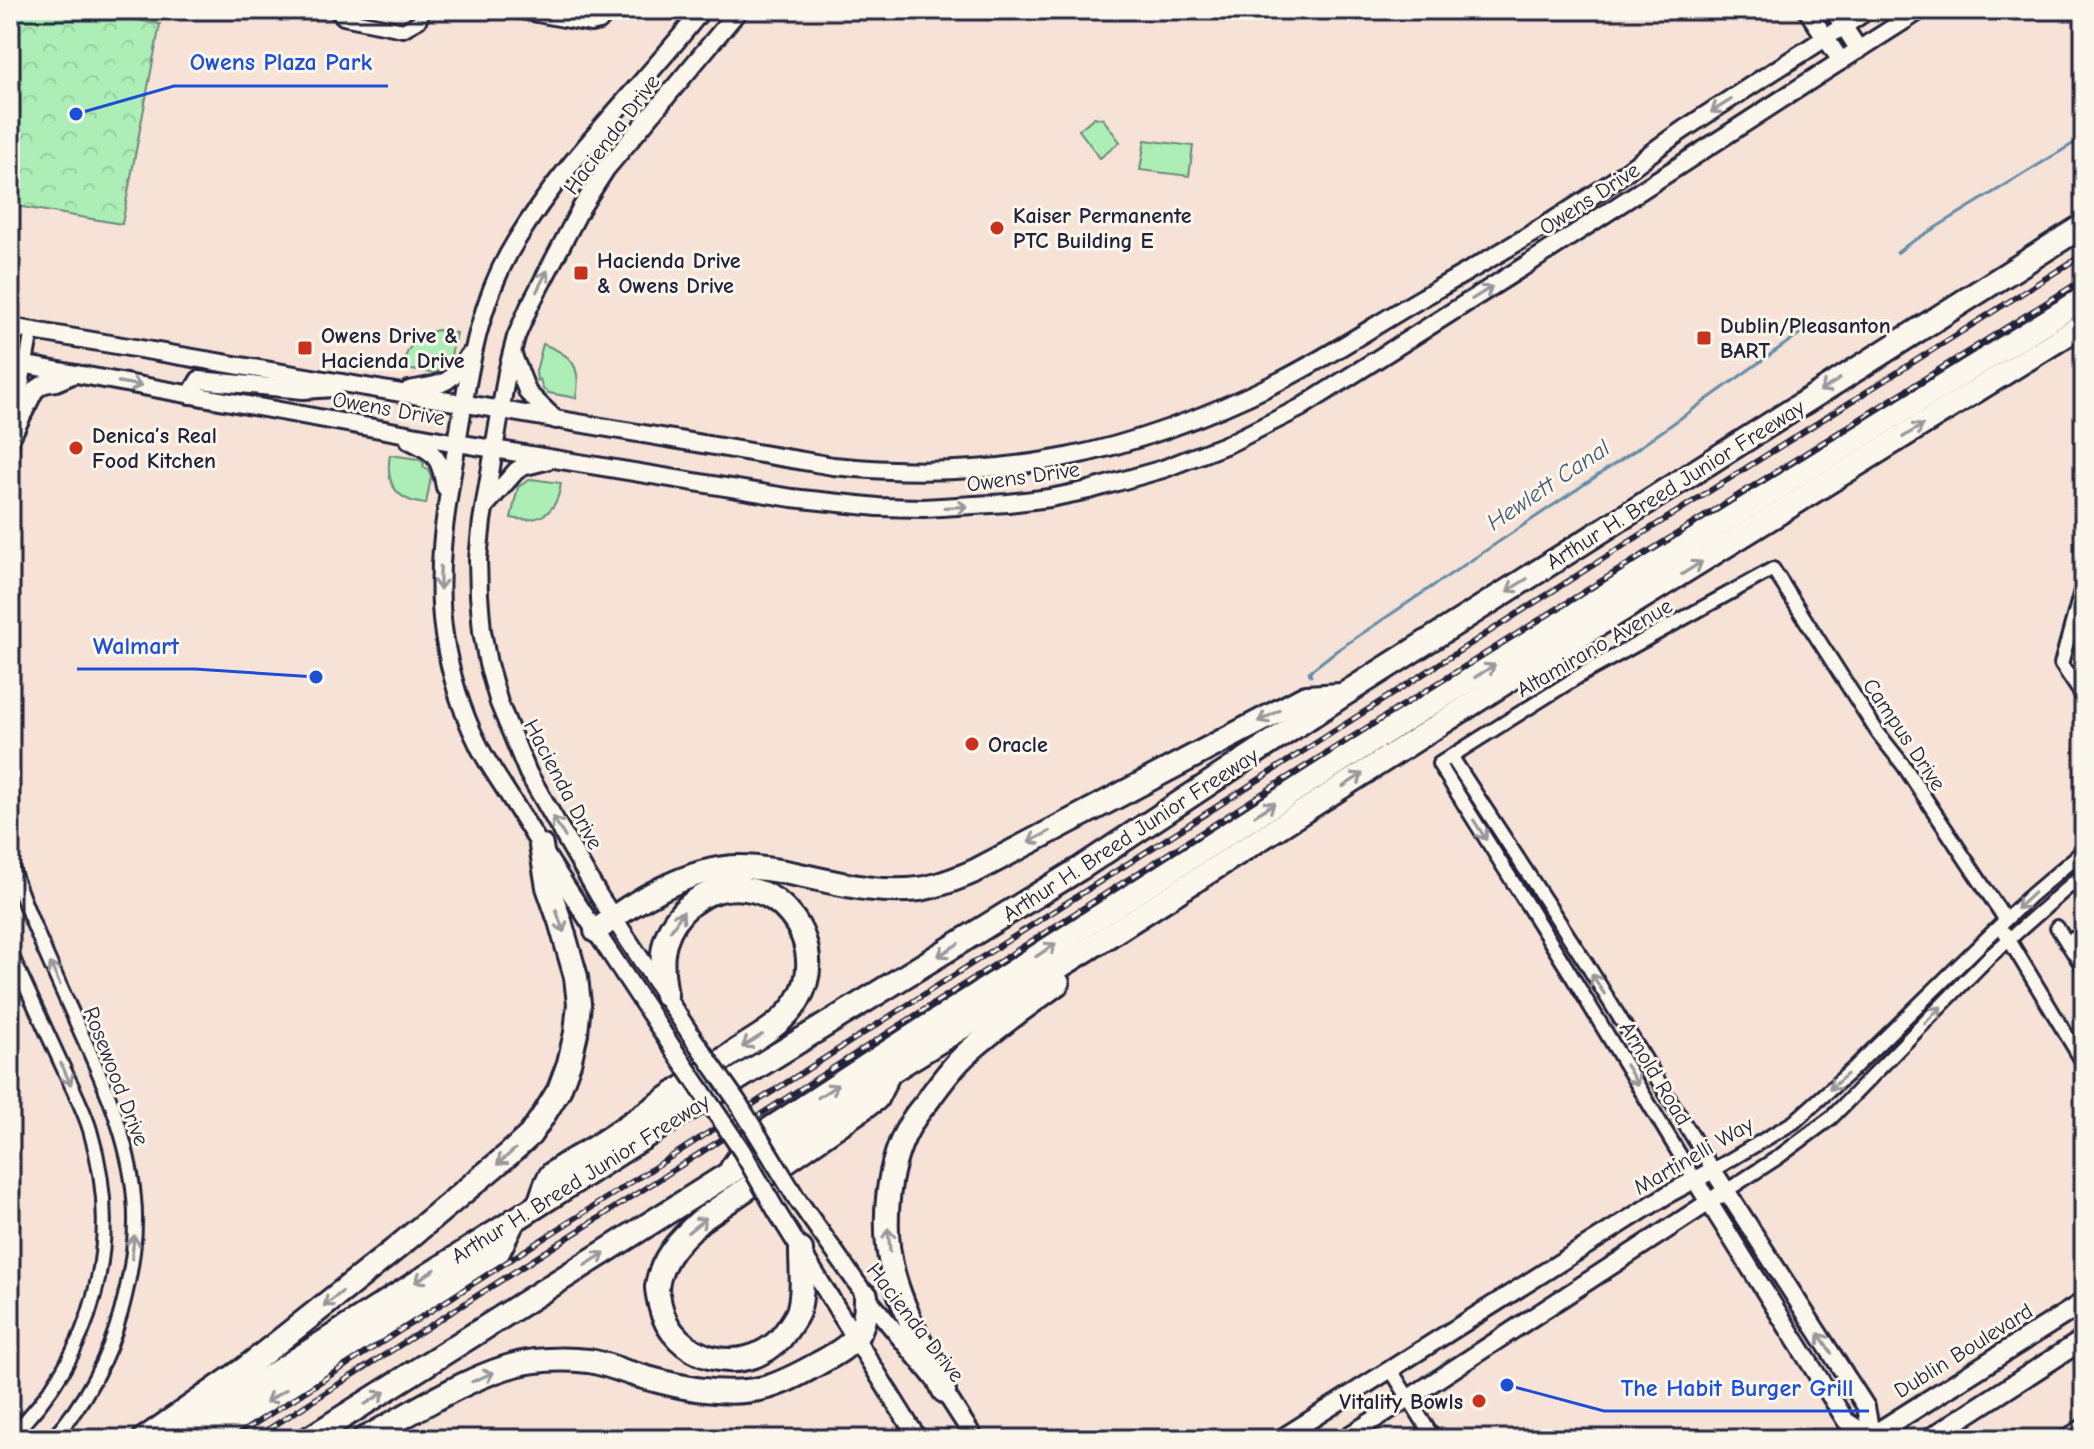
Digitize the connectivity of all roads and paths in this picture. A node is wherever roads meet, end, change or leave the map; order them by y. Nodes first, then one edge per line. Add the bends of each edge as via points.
1 (335, 10) edge
2 (424, 10) edge
3 (510, 10) edge
4 (611, 10) edge
5 (702, 10) edge
6 (725, 10) edge
7 (739, 10) edge
8 (1807, 10) edge
9 (1833, 10) edge
10 (1868, 10) edge
11 (1921, 10) edge
12 (554, 14) edge
13 (1844, 27) junction
14 (1826, 39) junction
15 (1859, 50) junction
16 (1841, 61) junction
17 (679, 81) junction
18 (2084, 225) edge
19 (2082, 308) edge
20 (11, 329) edge
21 (32, 330) junction
22 (475, 344) junction
23 (512, 353) junction
24 (18, 364) edge
25 (75, 374) junction
26 (364, 387) junction
27 (397, 392) junction
28 (190, 395) junction
29 (463, 404) junction
30 (500, 411) junction
31 (556, 420) junction
32 (391, 431) junction
33 (13, 434) junction
34 (457, 443) junction
35 (494, 449) junction
36 (10, 452) edge
37 (555, 459) junction
38 (447, 501) junction
39 (485, 507) junction
40 (1773, 569) joint
41 (2084, 580) edge
42 (1343, 695) junction
43 (2084, 698) edge
44 (1451, 756) junction
45 (1439, 764) joint
46 (541, 846) junction
47 (2084, 850) edge
48 (10, 863) edge
49 (2084, 873) edge
50 (2002, 922) junction
51 (605, 924) junction
52 (2057, 927) dead end
53 (2084, 932) edge
54 (2008, 939) junction
55 (2067, 943) junction
56 (1088, 949) junction
57 (10, 952) edge
58 (2084, 969) edge
59 (666, 995) junction
60 (2084, 1064) edge
61 (890, 1072) junction
62 (1713, 1170) junction
63 (727, 1176) junction
64 (1695, 1180) junction
65 (1726, 1191) junction
66 (1708, 1202) junction
67 (539, 1203) junction
68 (514, 1219) junction
69 (801, 1250) junction
70 (866, 1296) junction
71 (2084, 1302) edge
72 (855, 1338) junction
73 (2081, 1347) edge
74 (1391, 1370) junction
75 (944, 1391) junction
76 (1409, 1398) junction
77 (2084, 1425) edge
78 (10, 1437) edge
79 (1870, 1438) edge
80 (52, 1439) edge
81 (144, 1439) edge
82 (172, 1439) edge
83 (210, 1439) edge
84 (308, 1439) edge
85 (364, 1439) edge
86 (918, 1439) edge
87 (975, 1439) edge
88 (1280, 1439) edge
89 (1343, 1439) edge
90 (1434, 1439) edge
91 (1929, 1439) edge
92 (2062, 1439) edge

1 - 2 street via 343,18 403,30 419,21
3 - 12 street
4 - 12 street via 591,25
5 - 22 street, Hacienda Drive via 534,213 497,277
6 - 17 street
7 - 17 street, Hacienda Drive
8 - 14 street
9 - 13 street
10 - 13 street, Owens Drive
11 - 15 street, Owens Drive
13 - 14 street, Owens Drive
13 - 15 street
14 - 16 street
14 -> 31 street, Owens Drive via 1686,128 1603,189 1351,342 1215,411 1127,443 1010,467 894,471 833,466
15 - 16 street, Owens Drive
37 -> 16 street, Owens Drive via 878,507 1008,503 1137,477 1230,443 1320,396
23 -> 17 street, Hacienda Drive via 529,307 581,208
18 -> 42 highway, Arthur H. Breed Junior Freeway
56 -> 19 highway via 1517,675 2043,350
63 -> 19 highway via 750,1142 1411,716 2012,344
20 - 21 street, Owens Drive
21 - 24 street
21 - 26 street, Owens Drive
22 - 27 street via 451,380
22 - 29 street, Hacienda Drive
23 - 30 street, Hacienda Drive
23 - 31 street via 528,393
24 - 25 street, Owens Drive
24 - 33 street
25 -> 28 street, Owens Drive
25 - 33 street via 35,390
26 - 27 street, Owens Drive
26 - 28 street via 303,390 199,380
27 - 29 street, Owens Drive
28 - 32 street, Owens Drive
29 - 30 street, Owens Drive
29 - 34 street, Hacienda Drive
30 - 31 street, Owens Drive
30 - 35 street, Hacienda Drive
32 - 34 street, Owens Drive
32 - 38 street via 437,458
33 - 36 street
34 - 35 street, Owens Drive
34 - 38 street, Hacienda Drive
35 - 37 street, Owens Drive
35 - 39 street, Hacienda Drive
37 - 39 street via 516,471
38 -> 46 street, Hacienda Drive via 440,593 452,675 479,747
51 -> 39 street, Hacienda Drive via 528,773 499,703 479,595
40 - 44 street, Altamirano Avenue via 1579,676
40 - 50 street, Campus Drive
41 - 43 street via 2061,664
42 -> 51 highway via 1306,697 951,881 888,891 761,869 715,869 666,886
42 -> 67 highway, Arthur H. Breed Junior Freeway via 1081,868
44 - 45 street, Altamirano Avenue
62 -> 44 street, Arnold Road
45 -> 64 street, Arnold Road
46 - 51 street, Hacienda Drive
46 -> 81 highway via 579,1004 569,1063 543,1116 508,1155 394,1250 243,1370
47 -> 50 street, Martinelli Way
80 -> 48 street, Rosewood Drive via 103,1362 118,1324 134,1243 135,1200 117,1120
49 - 54 street, Martinelli Way
50 - 54 street, Campus Drive
50 -> 62 street, Martinelli Way via 1794,1122
51 - 59 street, Hacienda Drive
51 - 69 street, Hacienda Drive, bridge via 674,1050
52 - 55 street
53 - 55 street
54 - 60 street, Campus Drive
65 -> 54 street, Martinelli Way via 1831,1118
55 - 58 street
56 - 61 highway
75 -> 56 highway via 893,1272 887,1209 899,1149 947,1073 1062,980
57 -> 78 street, Rosewood Drive via 89,1127 104,1202 104,1240 89,1315 56,1382
59 -> 67 highway via 666,937 687,906 703,896 722,890 762,893 800,927 809,963 806,983 785,1017 551,1175
59 - 70 street, Hacienda Drive, bridge
61 - 63 highway
69 -> 61 highway via 798,1312 788,1330 757,1356 714,1359 683,1343 663,1318 657,1289 668,1255 680,1239 876,1099
62 - 64 street, Martinelli Way
62 - 65 street, Arnold Road
84 -> 63 highway
64 - 66 street, Arnold Road
64 - 74 street, Martinelli Way
65 - 66 street, Martinelli Way
79 -> 65 street, Arnold Road via 1866,1407
66 - 76 street, Martinelli Way
66 - 79 street, Arnold Road via 1846,1421
67 - 68 highway, Arthur H. Breed Junior Freeway
68 -> 82 highway, Arthur H. Breed Junior Freeway
68 -> 83 highway via 498,1252
69 - 72 street, Hacienda Drive
70 - 72 highway via 867,1315
70 - 75 street, Hacienda Drive
71 - 79 main road, Dublin Boulevard
85 -> 72 highway via 470,1382 530,1362 592,1362 682,1386 740,1391 792,1378
72 - 86 street, Hacienda Drive
73 - 91 main road
74 - 76 street
74 - 88 street, Martinelli Way
75 - 87 street, Hacienda Drive
76 - 89 street, Martinelli Way
76 - 90 street
77 - 92 street

